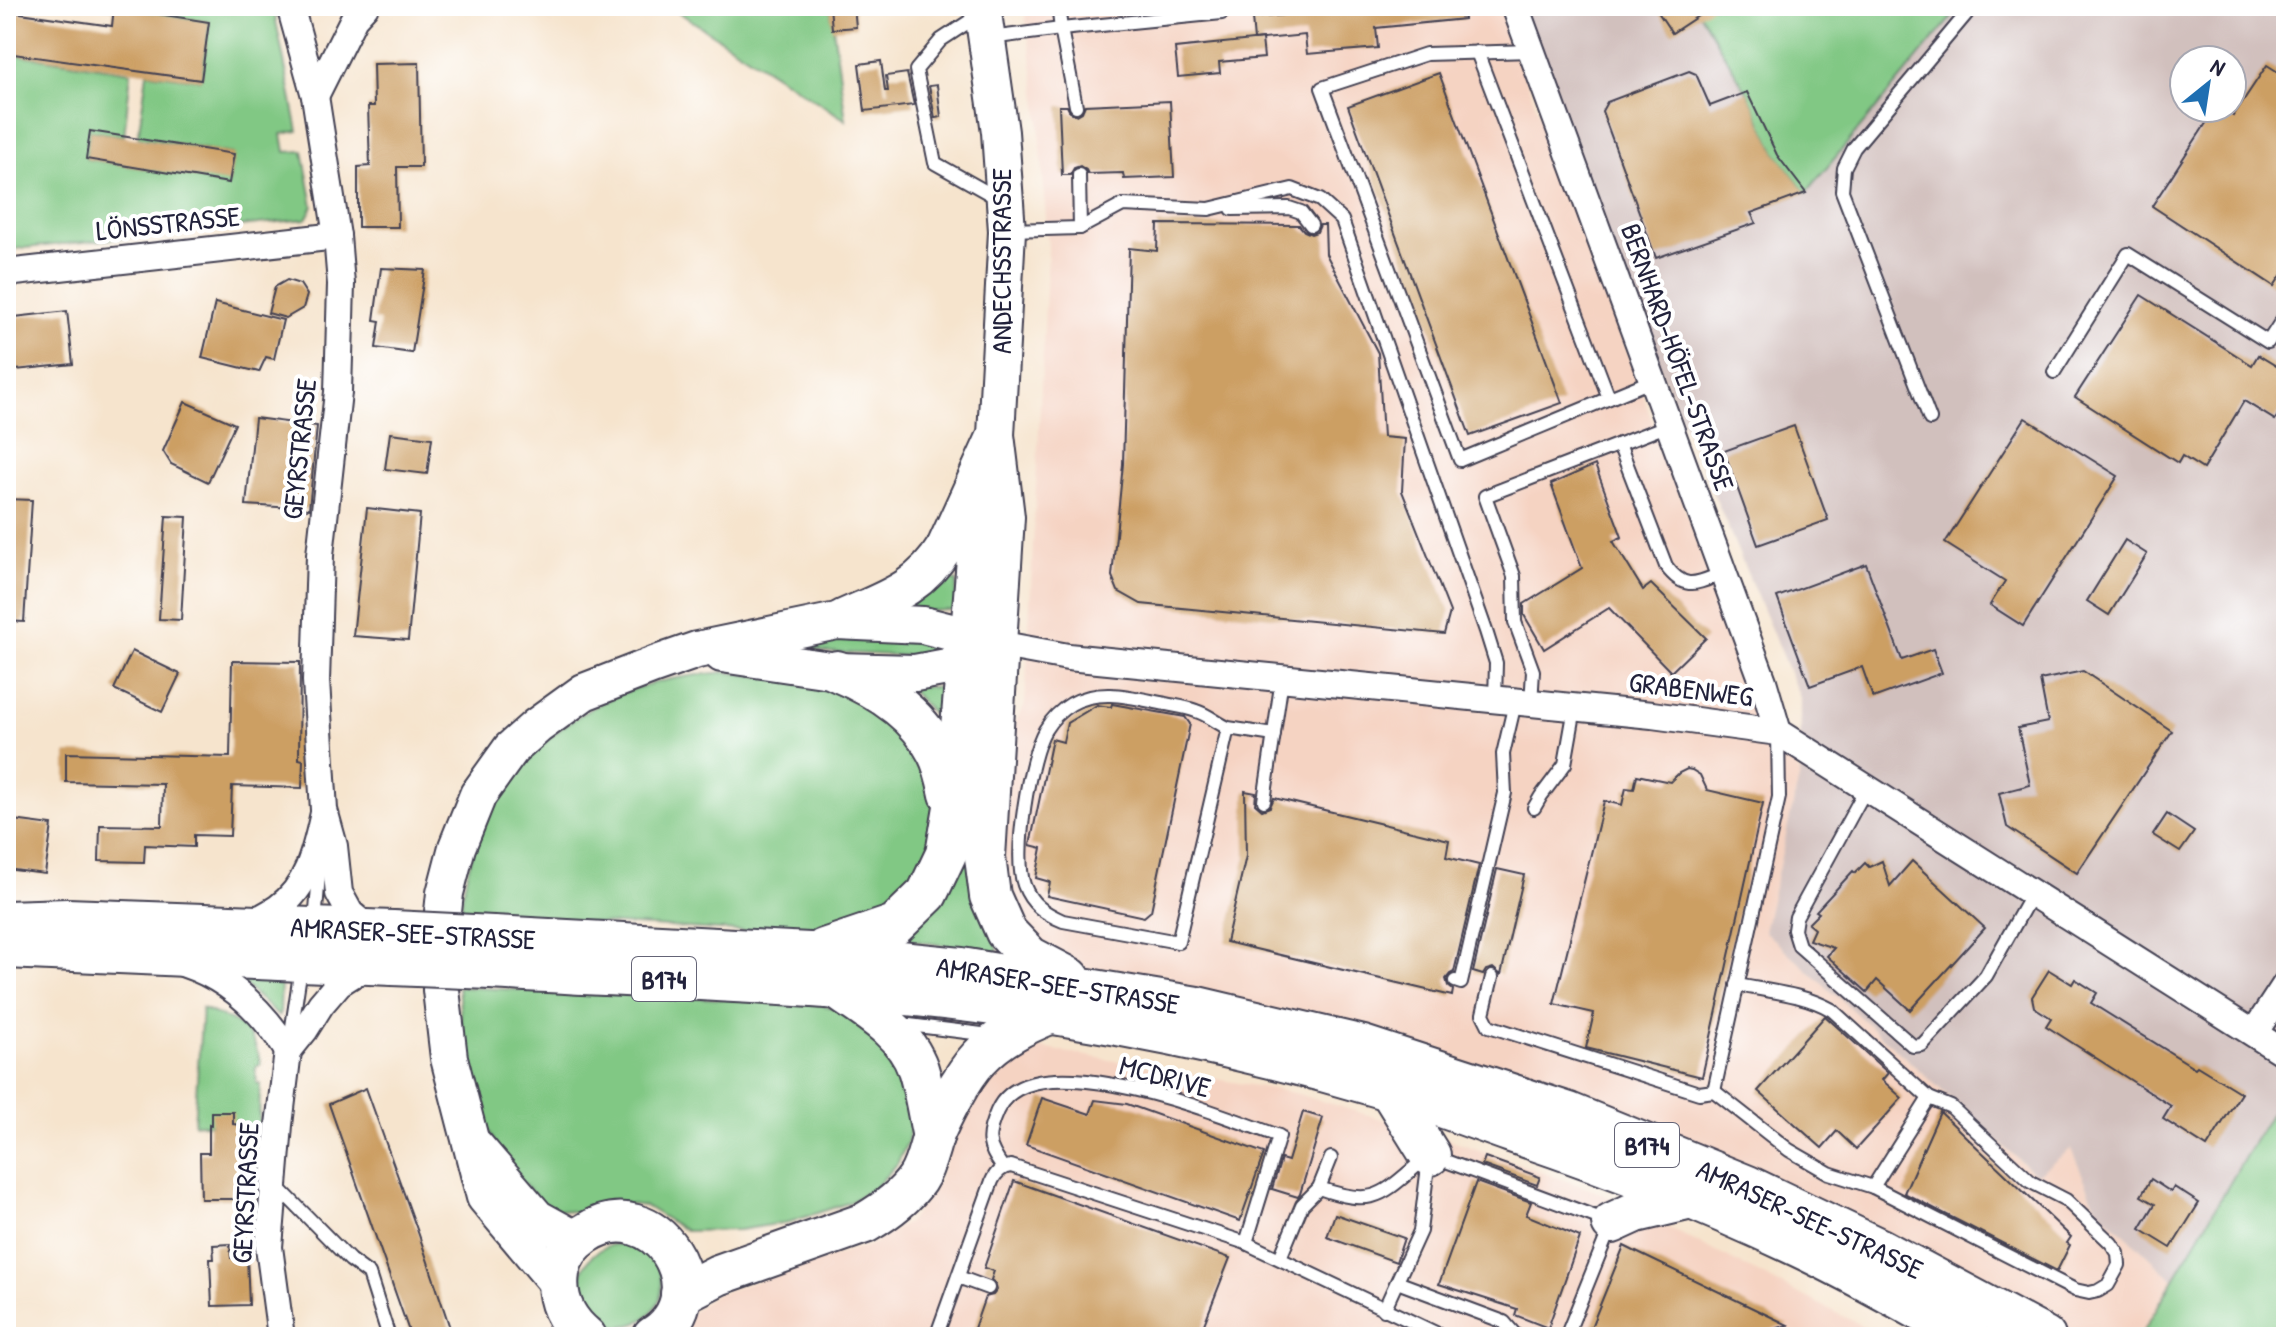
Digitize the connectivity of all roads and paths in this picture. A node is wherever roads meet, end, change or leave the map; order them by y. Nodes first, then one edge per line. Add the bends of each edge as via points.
1 (290, 6) edge
2 (365, 6) edge
3 (1058, 6) edge
4 (1231, 6) edge
5 (1515, 6) edge
6 (1973, 6) edge
7 (981, 16) edge
8 (1061, 29) junction
9 (1532, 51) junction
10 (1477, 52) junction
11 (315, 96) junction
12 (1076, 106) dead end
13 (1079, 175) dead end
14 (1209, 209) junction
15 (1006, 216) junction
16 (1311, 225) dead end
17 (1080, 228) junction
18 (337, 236) junction
19 (6, 273) edge
20 (2286, 314) edge
21 (2054, 372) dead end
22 (1653, 380) junction
23 (1609, 398) junction
24 (1930, 419) dead end
25 (1669, 425) junction
26 (996, 435) junction
27 (1619, 444) junction
28 (1723, 573) junction
29 (837, 621) junction
30 (976, 635) junction
31 (697, 650) junction
32 (837, 671) junction
33 (1282, 679) junction
34 (1514, 702) junction
35 (1575, 708) junction
36 (1228, 728) junction
37 (1778, 732) junction
38 (1274, 735) junction
39 (1867, 787) junction
40 (1264, 801) dead end
41 (954, 807) junction
42 (1534, 808) dead end
43 (324, 810) junction
44 (2033, 892) junction
45 (6, 921) edge
46 (290, 941) junction
47 (6, 948) edge
48 (381, 948) junction
49 (492, 952) junction
50 (809, 953) junction
51 (159, 955) junction
52 (1492, 977) dead end
53 (1455, 981) dead end
54 (2286, 984) edge
55 (1737, 985) junction
56 (836, 988) junction
57 (1099, 992) junction
58 (1052, 1013) junction
59 (882, 1021) junction
60 (2254, 1033) junction
61 (1005, 1037) junction
62 (288, 1051) junction
63 (2286, 1054) edge
64 (1389, 1089) junction
65 (1714, 1091) junction
66 (1929, 1098) junction
67 (933, 1137) junction
68 (471, 1142) junction
69 (1430, 1155) junction
70 (1331, 1158) dead end
71 (1003, 1168) junction
72 (274, 1184) junction
73 (1873, 1187) junction
74 (1319, 1188) junction
75 (1691, 1199) junction
76 (1612, 1223) junction
77 (828, 1236) junction
78 (577, 1240) junction
79 (1246, 1243) junction
80 (670, 1249) junction
81 (1280, 1258) junction
82 (958, 1277) junction
83 (1397, 1282) junction
84 (558, 1284) junction
85 (988, 1288) dead end
86 (681, 1294) junction
87 (1384, 1310) junction
88 (577, 1333) edge
89 (658, 1336) edge
90 (281, 1337) edge
91 (389, 1337) edge
92 (936, 1337) edge
93 (1444, 1337) edge
94 (1517, 1337) edge
95 (1566, 1337) edge
96 (1969, 1337) edge
97 (2045, 1337) edge

1 - 11 street, GEYRSTRASSE
2 - 11 street
3 - 8 lane
4 - 8 lane via 1222,13
5 - 9 street, BERNHARD-HÖFEL-STRASSE
6 - 24 lane via 1854,148 1844,168 1842,191
7 - 8 lane
7 - 15 main road, ANDECHSSTRASSE via 1000,132
7 - 15 lane via 941,40 916,70 935,163
8 - 12 lane
9 - 10 lane
9 - 22 street, BERNHARD-HÖFEL-STRASSE
10 - 23 lane
10 - 23 lane via 1426,54 1322,88 1460,460
11 - 18 street, GEYRSTRASSE
13 - 17 lane
14 - 16 lane via 1289,208 1301,212
14 - 17 lane via 1123,205
14 - 34 lane via 1292,189 1320,200 1342,220
15 - 17 lane
15 - 26 main road, ANDECHSSTRASSE
18 - 19 street, LÖNSSTRASSE
18 - 43 street, GEYRSTRASSE via 341,335 320,555 316,681
20 - 21 lane via 2268,342 2128,254
22 - 23 lane
22 - 25 street, BERNHARD-HÖFEL-STRASSE
25 - 27 lane
25 - 28 street, BERNHARD-HÖFEL-STRASSE
26 - 29 main road via 935,563 903,591
26 - 30 main road, ANDECHSSTRASSE via 979,508
26 - 30 main road, ANDECHSSTRASSE via 1006,517
27 - 28 lane via 1674,577 1695,584
27 - 34 lane via 1485,496 1514,576 1515,622 1533,671
28 - 37 street, BERNHARD-HÖFEL-STRASSE
29 - 30 main road via 923,625
29 - 31 main road
30 - 32 main road via 947,667 917,673
30 - 33 street, GRABENWEG via 1068,657
30 - 41 main road
30 - 57 main road via 990,896 1006,932 1030,957
31 - 32 main road
31 - 68 main road via 584,692 511,749 478,795 445,893 441,990 449,1058
32 - 41 main road via 901,706 924,730 941,760
33 - 34 street, GRABENWEG
33 - 38 lane
34 - 35 street, GRABENWEG
34 - 53 lane via 1503,754 1505,793 1461,983
35 - 37 street, GRABENWEG
35 - 42 lane via 1565,764
36 - 36 lane via 1178,942 1063,921 1033,902 1020,866 1022,824 1037,749 1056,715 1106,694 1196,711
36 - 38 lane
37 - 39 street, GRABENWEG
37 - 55 lane via 1779,797
38 - 40 lane
39 - 44 street, GRABENWEG
39 - 44 lane via 1796,917 1794,930 1799,946 1913,1046 1922,1045 1986,976
41 - 50 main road via 946,854 927,894 895,925
43 - 46 lane, GEYRSTRASSE
43 - 46 street, GEYRSTRASSE via 313,861 299,888 280,907
43 - 48 street, GEYRSTRASSE via 339,893
44 - 60 street, GRABENWEG
45 - 46 main road, AMRASER-SEE-STRASSE / B174 via 67,919
46 - 48 main road, AMRASER-SEE-STRASSE / B174
46 - 51 main road, AMRASER-SEE-STRASSE / B174
46 - 62 lane, GEYRSTRASSE
47 - 51 main road, AMRASER-SEE-STRASSE / B174
48 - 49 main road, AMRASER-SEE-STRASSE / B174, bridge
48 - 62 street via 339,983
49 - 50 main road, AMRASER-SEE-STRASSE / B174
49 - 56 main road, AMRASER-SEE-STRASSE / B174
50 - 57 main road, AMRASER-SEE-STRASSE / B174 via 961,968
51 - 62 street via 229,985 272,1025
52 - 65 lane via 1483,1014 1489,1026 1699,1093
54 - 60 street
55 - 65 lane
55 - 66 lane via 1822,1004
56 - 58 main road, AMRASER-SEE-STRASSE / B174
56 - 59 main road
57 - 97 main road, AMRASER-SEE-STRASSE / B174 via 1197,1007 1363,1046 1569,1113 1748,1186
58 - 61 main road
58 - 64 main road, AMRASER-SEE-STRASSE / B174
59 - 61 lane
59 - 67 main road via 914,1059
60 - 63 street, GRABENWEG
61 - 67 main road via 967,1073
62 - 72 street, GEYRSTRASSE
64 - 69 main road
64 - 75 main road, AMRASER-SEE-STRASSE / B174
65 - 73 lane via 1789,1150 1829,1173
66 - 73 lane
66 - 73 lane via 1951,1107 2031,1182 2066,1200 2118,1253 2115,1275 2098,1291 2075,1290
67 - 77 main road via 916,1180 887,1210
68 - 78 main road via 537,1218
68 - 84 main road via 485,1197
69 - 74 lane via 1374,1197
69 - 76 lane
69 - 83 lane via 1420,1231
70 - 74 lane
71 - 79 lane via 1023,1168
71 - 79 lane, MCDRIVE via 988,1139 992,1122 1001,1102 1029,1085 1063,1075 1177,1100 1279,1136
71 - 82 lane via 992,1181
72 - 90 street, GEYRSTRASSE via 269,1247
72 - 91 lane via 369,1274
74 - 81 lane via 1302,1205
75 - 76 main road
75 - 96 main road, AMRASER-SEE-STRASSE / B174 via 1793,1244
76 - 95 lane
77 - 80 main road via 714,1252
77 - 86 main road via 718,1275
78 - 80 main road via 594,1228 636,1225
78 - 84 main road via 563,1260
79 - 81 lane
80 - 86 main road via 682,1278
81 - 87 lane
82 - 85 lane
82 - 92 lane
83 - 87 lane
83 - 94 lane via 1504,1322
84 - 88 main road via 559,1299
86 - 89 main road
87 - 93 lane

